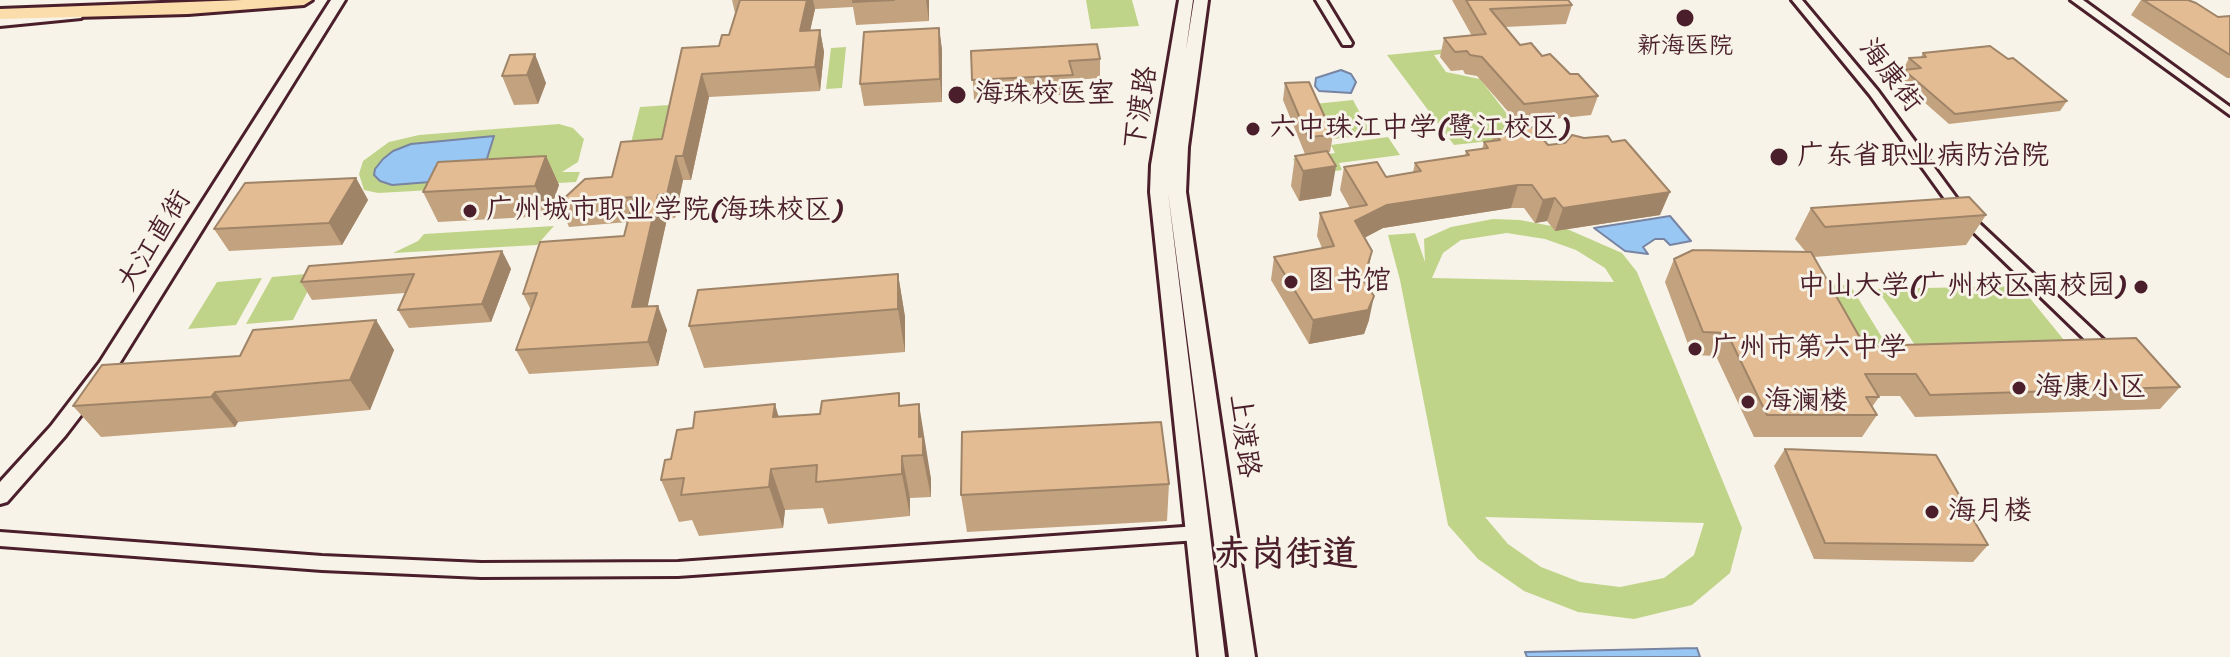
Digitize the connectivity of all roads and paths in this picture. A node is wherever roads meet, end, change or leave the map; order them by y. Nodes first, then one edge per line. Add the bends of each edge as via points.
1 (121, 0) edge
2 (304, 0) edge
3 (338, 0) edge
4 (1186, 0) edge
5 (1201, 0) edge
6 (1321, 0) edge
7 (1797, 0) edge
8 (2076, 0) edge
9 (0, 5) edge
10 (97, 12) junction
11 (0, 14) edge
12 (0, 22) edge
13 (1347, 43) dead end
14 (2230, 112) edge
15 (1172, 225) junction
16 (2109, 354) edge
17 (0, 496) edge
18 (1198, 533) junction
19 (0, 539) edge
20 (1212, 657) edge
21 (1242, 657) edge

1 - 9 main road
2 - 10 main road
3 - 17 street, 大江直街 via 107,367
4 - 15 main road, 下渡路 via 1160,165
5 - 15 main road, 下渡路
6 - 13 street
7 - 16 street, 海康街 via 1874,93 1962,214
8 - 14 street
10 - 11 main road
10 - 12 main road
15 - 18 main road, 上渡路
15 - 21 main road, 上渡路
18 - 19 street via 678,569 481,570
18 - 20 main road, 上渡路

